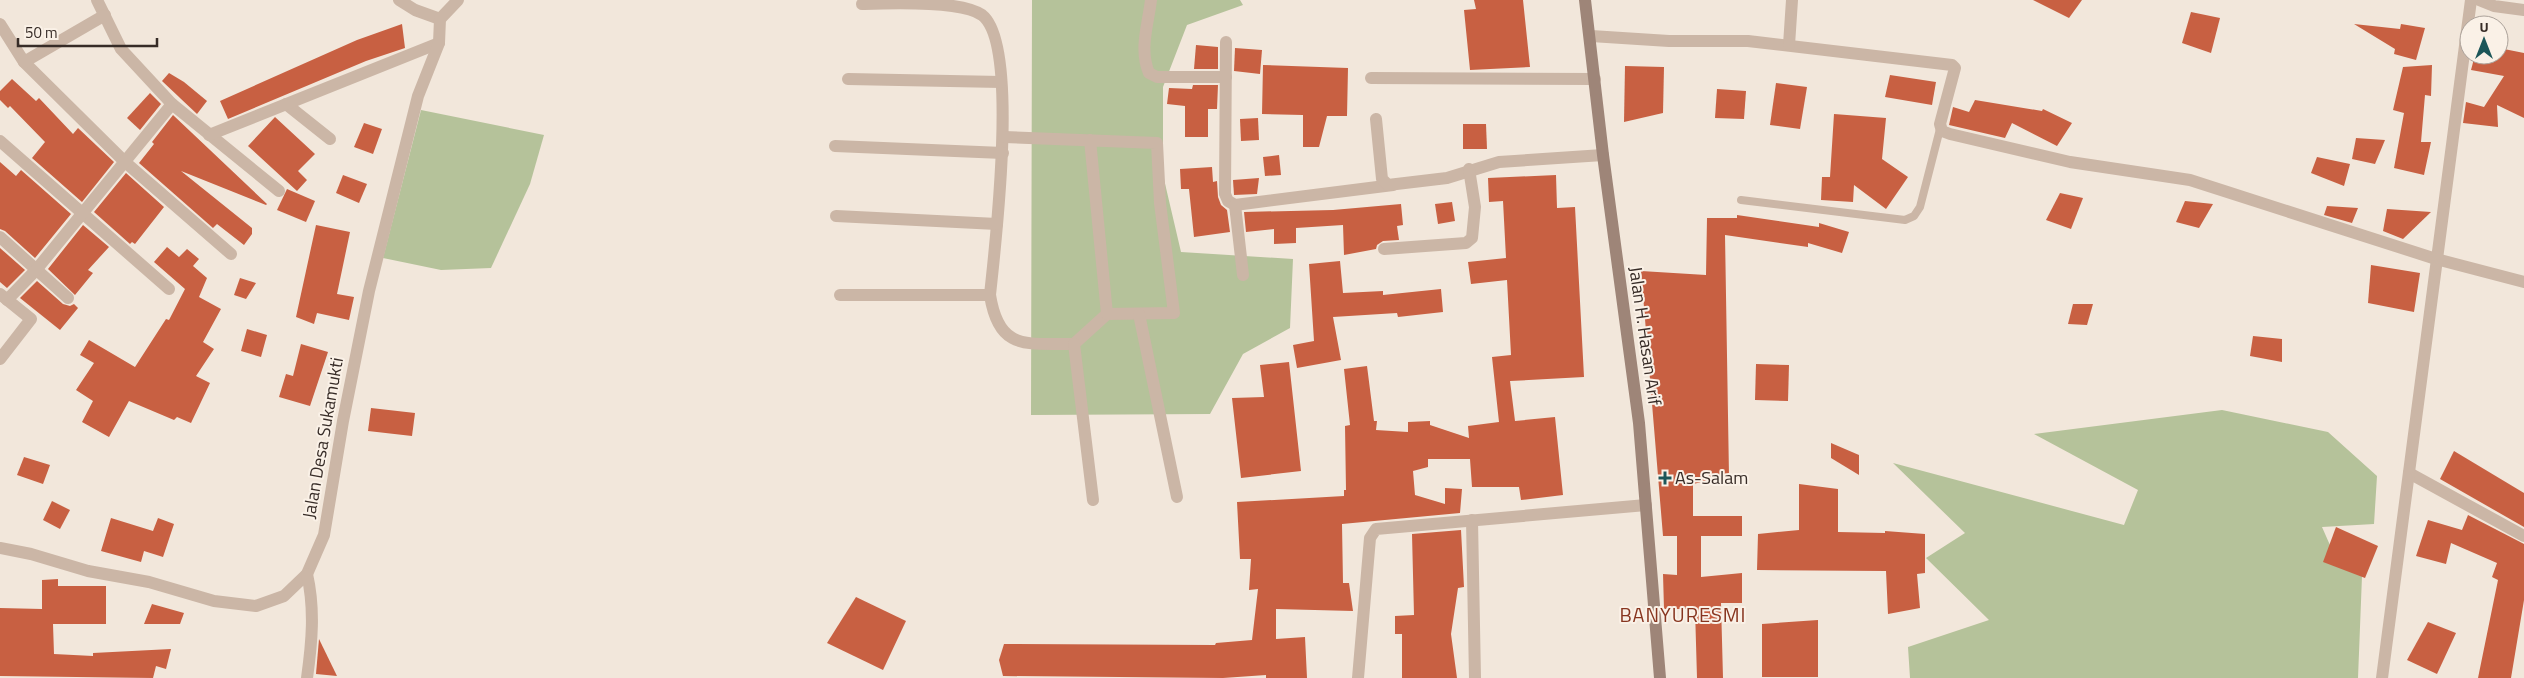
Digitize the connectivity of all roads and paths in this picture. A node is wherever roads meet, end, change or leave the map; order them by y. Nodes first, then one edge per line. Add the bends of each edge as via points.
1 (97, 0) edge
2 (399, 0) edge
3 (458, 0) edge
4 (1151, 0) edge
5 (1585, 0) edge
6 (1792, 0) edge
7 (2471, 0) edge
8 (2479, 0) edge
9 (910, 1) edge
10 (862, 4) dead end
11 (2524, 10) edge
12 (105, 15) junction
13 (440, 19) junction
14 (0, 24) edge
15 (1591, 36) junction
16 (1226, 42) dead end
17 (439, 43) junction
18 (1789, 46) junction
19 (24, 62) junction
20 (1226, 77) junction
21 (1371, 78) dead end
22 (848, 79) dead end
23 (1595, 79) junction
24 (1001, 82) junction
25 (172, 104) junction
26 (286, 104) junction
27 (1376, 119) dead end
28 (1940, 129) junction
29 (209, 135) junction
30 (1004, 137) junction
31 (330, 140) dead end
32 (1090, 140) junction
33 (0, 141) edge
34 (835, 146) dead end
35 (1003, 153) junction
36 (1603, 154) junction
37 (125, 162) junction
38 (1469, 169) junction
39 (1393, 185) junction
40 (279, 191) dead end
41 (1741, 200) dead end
42 (1235, 205) junction
43 (83, 213) junction
44 (836, 216) dead end
45 (997, 224) junction
46 (0, 237) edge
47 (1384, 250) dead end
48 (231, 254) dead end
49 (2436, 259) junction
50 (36, 270) junction
51 (1243, 275) dead end
52 (2524, 282) edge
53 (169, 289) dead end
54 (840, 295) dead end
55 (990, 295) junction
56 (4, 297) edge
57 (68, 298) dead end
58 (1107, 314) junction
59 (1138, 314) junction
60 (1074, 344) junction
61 (0, 360) edge
62 (2408, 473) junction
63 (1177, 497) dead end
64 (1092, 500) dead end
65 (1646, 505) junction
66 (1472, 520) junction
67 (2524, 536) edge
68 (0, 548) edge
69 (307, 574) junction
70 (307, 678) edge
71 (1358, 678) edge
72 (1475, 678) edge
73 (1660, 678) edge
74 (2382, 678) edge

1 - 12 street
2 - 13 street
3 - 13 street
4 - 20 street via 1144,45 1144,62 1149,73 1157,77
5 - 15 main road, Jalan H. Hasan Arif
6 - 18 street
7 - 49 street
8 - 11 street via 2494,6
9 - 10 street
9 - 24 street via 966,7 982,15 994,28
12 - 19 street
12 - 25 street via 121,49
13 - 17 street, Jalan Desa Sukamukti
14 - 19 street
15 - 18 street via 1669,42 1748,41
15 - 23 main road, Jalan H. Hasan Arif
16 - 20 street
17 - 26 street
17 - 69 street, Jalan Desa Sukamukti via 418,96 373,273 324,535
18 - 28 street via 1954,66
19 - 37 street
20 - 42 street via 1225,194
21 - 23 street
22 - 24 street
23 - 36 main road, Jalan H. Hasan Arif
24 - 30 street
25 - 29 street
25 - 37 street
26 - 29 street
26 - 31 street
27 - 39 street via 1382,179
28 - 41 lane via 1920,207 1914,216 1905,220
28 - 49 street via 2070,162 2190,180
29 - 40 street
30 - 32 street
30 - 35 street
32 - 58 street
32 - 59 street via 1157,142 1160,203 1174,313
33 - 43 street
34 - 35 street
35 - 45 street
36 - 38 street via 1499,162
36 - 65 main road, Jalan H. Hasan Arif via 1639,423
37 - 43 street
37 - 48 street
38 - 39 street via 1447,178
38 - 47 street via 1475,207 1472,238 1466,243
39 - 42 street
42 - 51 street
43 - 50 street
43 - 53 street
44 - 45 street
45 - 55 street
46 - 50 street
49 - 52 street
49 - 62 street
50 - 56 street
50 - 57 street
54 - 55 street
55 - 60 street via 1000,328 1017,342
56 - 61 street via 30,319
58 - 59 street
58 - 60 street
59 - 63 street
60 - 64 street
62 - 67 street
62 - 74 street
65 - 66 street
65 - 73 main road, Jalan H. Hasan Arif
66 - 71 street via 1387,526 1374,531 1370,538
66 - 72 street
68 - 69 street, Jalan Desa Sukamukti via 88,571 149,582 214,601 256,606 284,596
69 - 70 street via 312,595 313,632

